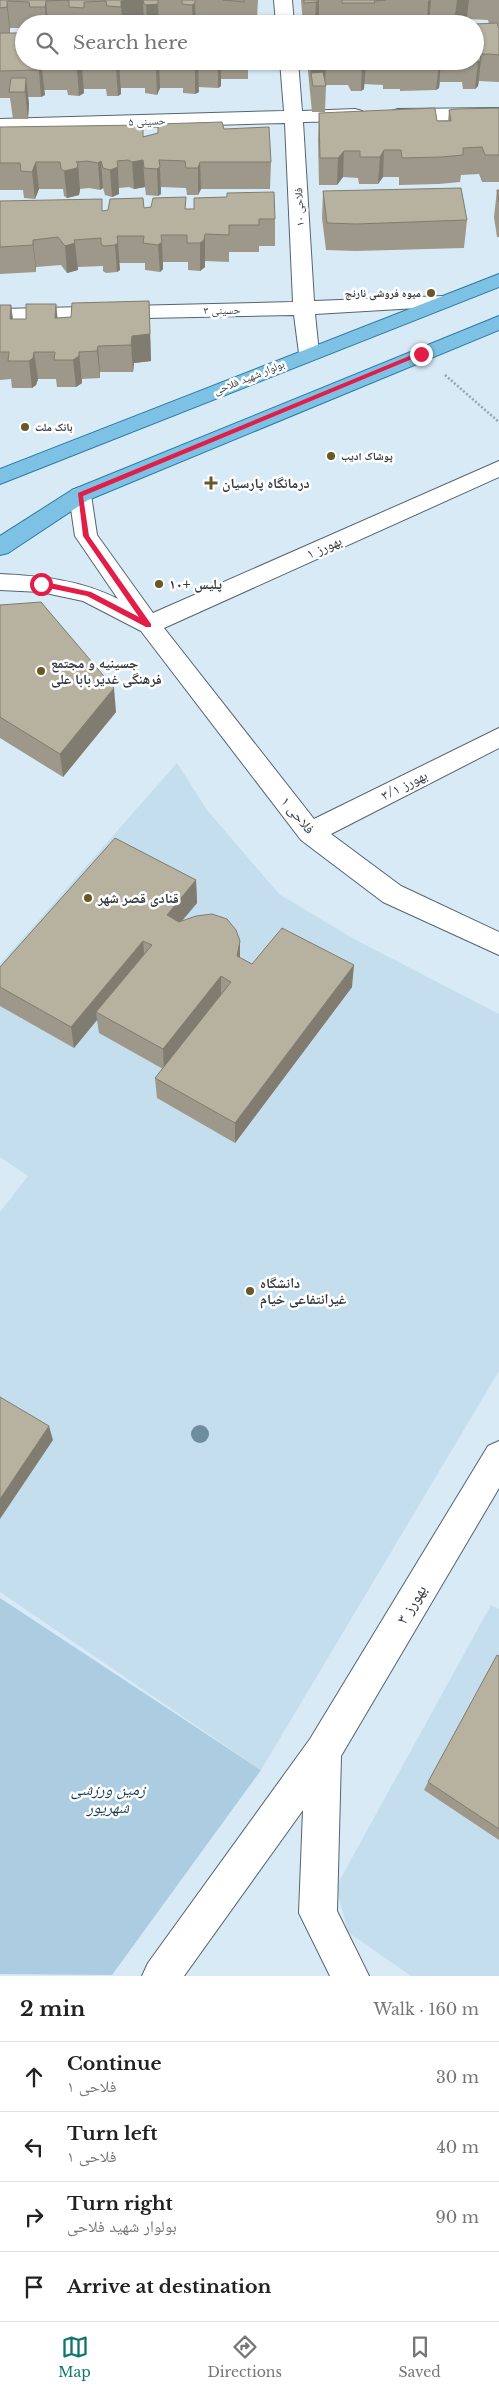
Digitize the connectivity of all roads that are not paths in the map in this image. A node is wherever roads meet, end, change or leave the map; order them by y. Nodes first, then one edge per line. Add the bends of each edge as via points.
1 (283, 0) edge
2 (284, 15) edge
3 (290, 70) edge
4 (499, 114) edge
5 (294, 116) junction
6 (0, 125) edge
7 (499, 280) edge
8 (444, 302) junction
9 (303, 308) junction
10 (0, 315) edge
11 (499, 322) edge
12 (309, 353) junction
13 (499, 468) edge
14 (0, 477) edge
15 (80, 495) junction
16 (0, 548) edge
17 (0, 582) edge
18 (149, 625) junction
19 (499, 737) edge
20 (310, 833) junction
21 (499, 944) edge
22 (499, 1457) edge
23 (323, 1752) junction
24 (161, 1976) edge
25 (350, 1976) edge

1 - 2 street
3 - 5 street, فلاحی ۱۰
4 - 5 street, حسینی ۵
5 - 6 street, حسینی ۵
5 - 9 street, فلاحی ۱۰
7 - 8 main road, بولوار شهید فلاحی
8 - 9 street, حسینی ۳
8 - 12 main road, بولوار شهید فلاحی
9 - 10 street, حسینی ۳
9 - 12 street, فلاحی ۱۰
11 - 15 main road
12 - 14 main road, بولوار شهید فلاحی
13 - 18 street, بهورز ۱
15 - 16 main road
15 - 18 street, فلاحی ۱ via 86,536
17 - 18 street, فلاحی ۱ via 41,584 89,594
18 - 20 street, فلاحی ۱
19 - 20 street, بهورز ۳/۱
20 - 21 street, فلاحی ۱ via 392,894
22 - 23 street, بهورز ۳
23 - 24 street, بهورز ۳
23 - 25 street via 318,1913

